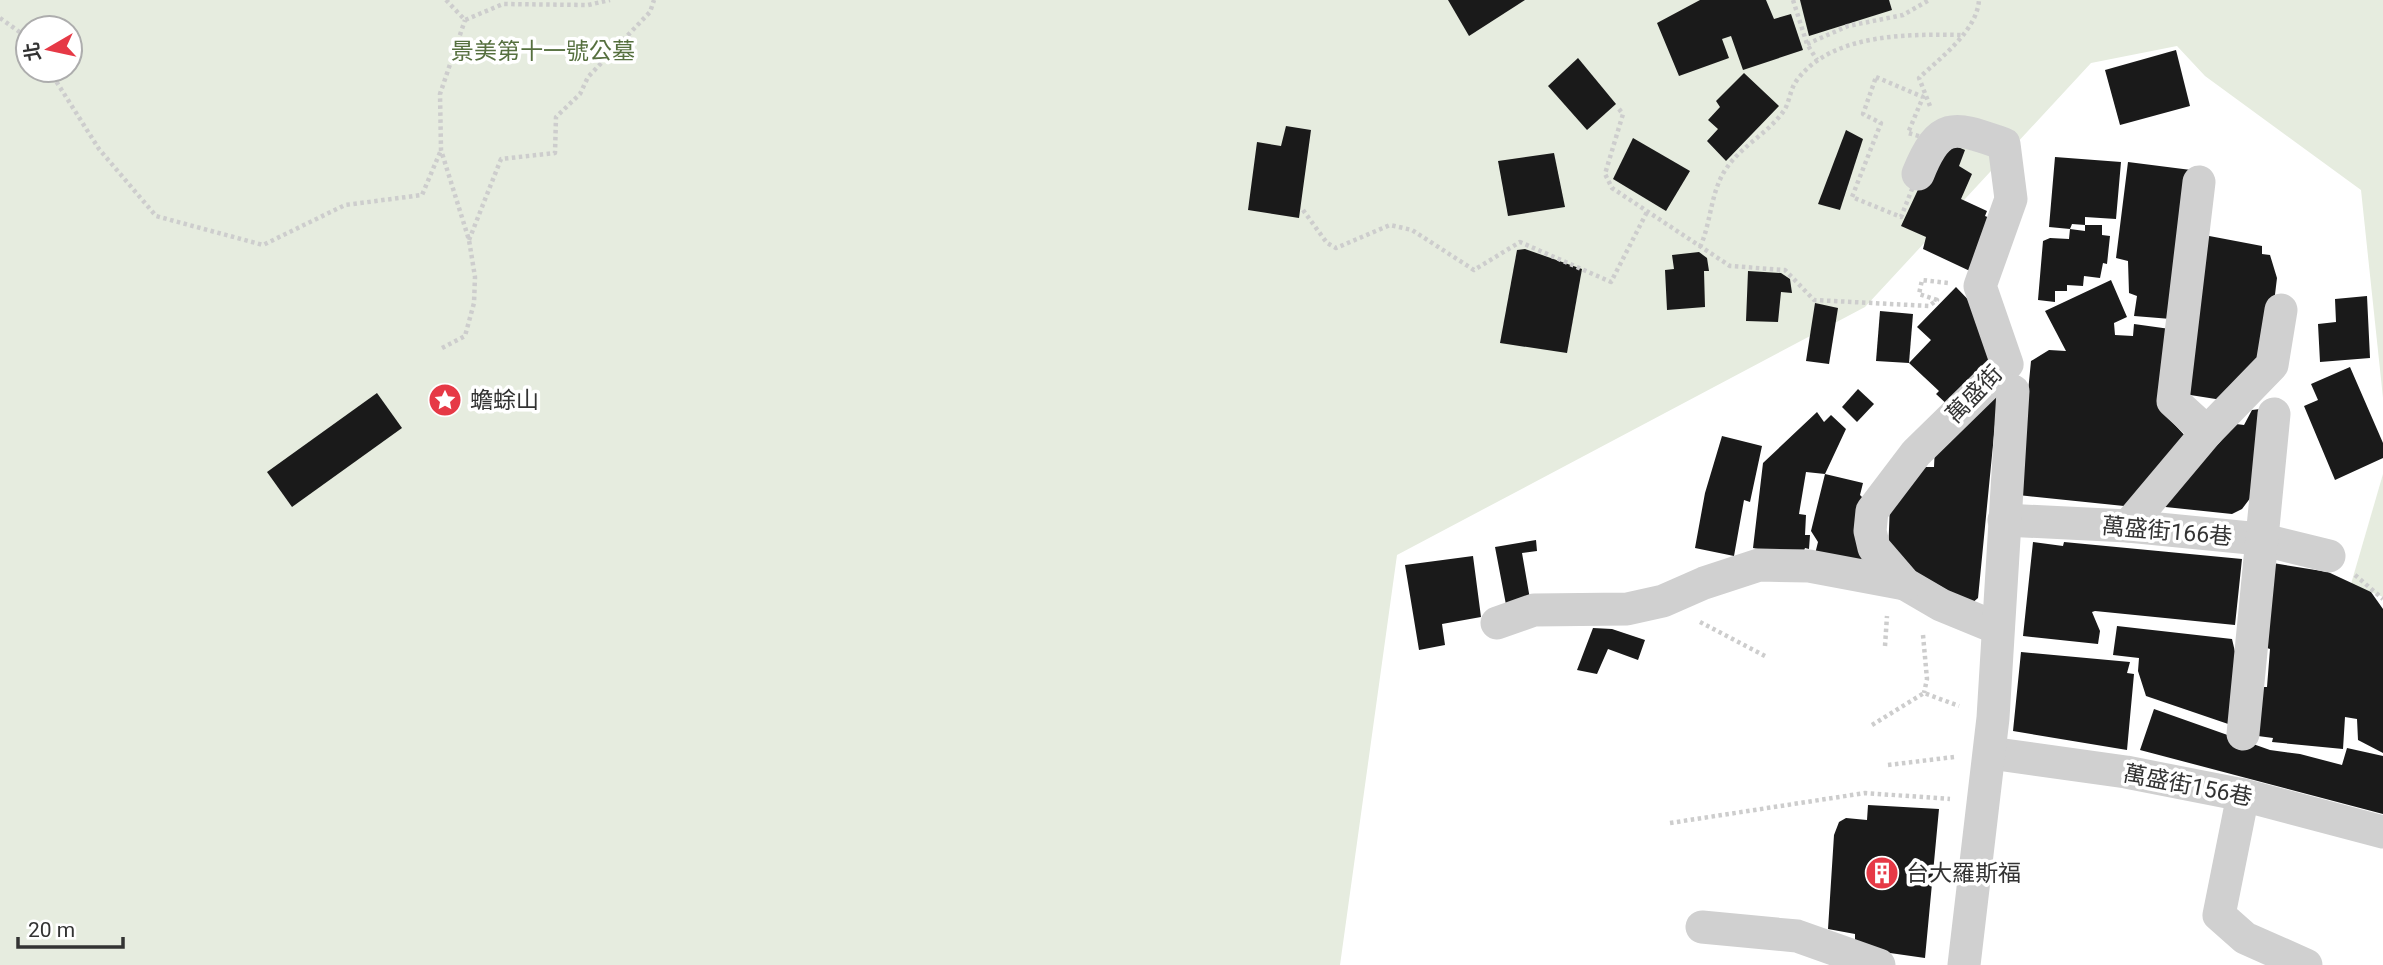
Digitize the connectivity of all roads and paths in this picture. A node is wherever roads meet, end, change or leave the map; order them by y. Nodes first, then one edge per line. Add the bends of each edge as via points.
1 (446, 0) edge
2 (610, 0) edge
3 (653, 0) edge
4 (1793, 0) edge
5 (1929, 0) edge
6 (1979, 0) edge
7 (465, 20) junction
8 (1962, 35) junction
9 (1807, 44) junction
10 (1817, 60) junction
11 (58, 84) edge
12 (1619, 109) dead end
13 (1941, 136) junction
14 (440, 150) junction
15 (1918, 174) dead end
16 (2199, 182) dead end
17 (1303, 210) dead end
18 (1648, 210) junction
19 (469, 240) junction
20 (1700, 247) junction
21 (1980, 286) junction
22 (2281, 310) dead end
23 (442, 348) dead end
24 (2013, 391) dead end
25 (2274, 414) dead end
26 (2207, 432) junction
27 (2004, 520) junction
28 (2128, 526) junction
29 (2260, 539) junction
30 (2329, 556) dead end
31 (1905, 584) junction
32 (1693, 618) dead end
33 (1497, 622) dead end
34 (1923, 623) dead end
35 (1997, 628) junction
36 (1765, 656) dead end
37 (1924, 693) junction
38 (1993, 718) junction
39 (1872, 724) dead end
40 (2243, 734) dead end
41 (1990, 753) junction
42 (1888, 765) dead end
43 (2243, 795) junction
44 (1982, 803) junction
45 (1671, 823) dead end
46 (2383, 832) edge
47 (1702, 927) dead end
48 (1879, 965) edge
49 (1964, 965) edge
50 (2306, 965) edge

1 - 7 path
2 - 7 path via 588,5 503,4
3 - 19 path via 650,12 556,117 555,153 501,159
4 - 9 path
5 - 9 path via 1903,15 1849,26
6 - 8 path
7 - 14 path via 440,94
8 - 10 path via 1903,34 1826,52
8 - 13 path via 1919,78
9 - 10 path
10 - 20 path via 1798,78 1785,109 1727,167
11 - 14 path via 99,149 156,216 262,245 345,205 422,195
12 - 18 path via 1623,114 1605,174 1612,188
13 - 15 street via 1930,145
13 - 21 street via 1960,129 2004,144 2011,199
14 - 19 path
16 - 26 street via 2173,401
17 - 18 path via 1327,243 1336,248 1391,225 1412,230 1474,270 1520,242 1611,282
18 - 20 path
19 - 23 path via 474,303 465,335
20 - 21 path via 1730,266 1785,270 1814,300 1838,304 1929,306 1937,300 1919,295 1922,280
21 - 31 street, 萬盛街 via 2007,364 1916,453 1872,510 1874,548
22 - 26 street via 2272,365
24 - 27 street
25 - 29 street
26 - 28 street
27 - 28 street, 萬盛街166巷
27 - 35 street
28 - 29 street, 萬盛街166巷
29 - 30 street, 萬盛街166巷
29 - 40 street
31 - 33 street via 1809,566 1759,565 1627,610 1534,610
31 - 35 street, 萬盛街
32 - 36 path
34 - 37 path
35 - 38 street
37 - 38 path
37 - 39 path
38 - 41 street
41 - 42 path
41 - 43 street, 萬盛街156巷 via 2126,772
41 - 44 street
43 - 46 street, 萬盛街156巷
43 - 50 street via 2219,915 2245,938
44 - 45 path via 1865,793
44 - 49 street
47 - 48 street via 1797,936

